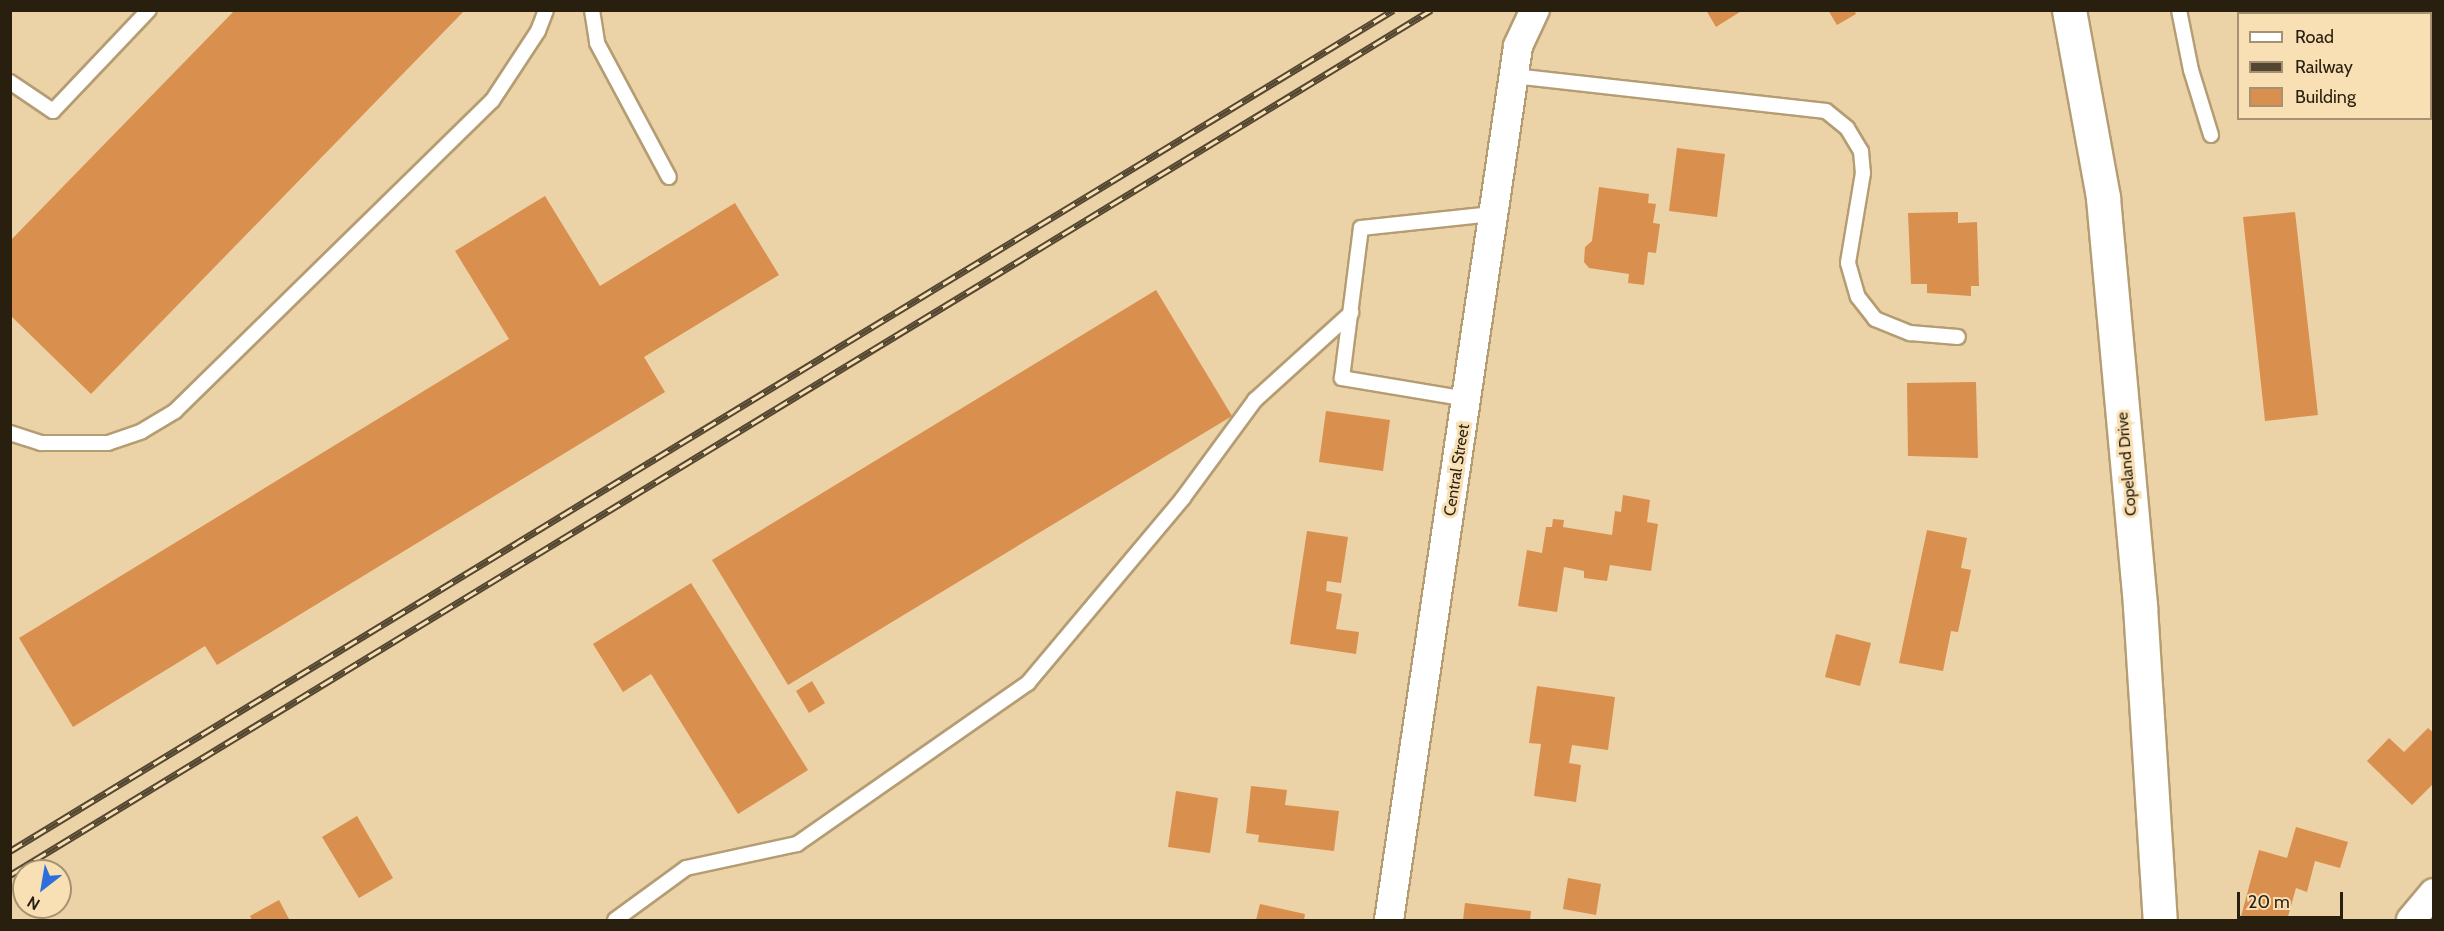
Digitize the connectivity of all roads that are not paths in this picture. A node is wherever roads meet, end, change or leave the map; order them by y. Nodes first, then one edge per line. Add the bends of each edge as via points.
1 (149, 10) edge
2 (546, 10) edge
3 (592, 10) edge
4 (2069, 10) edge
5 (2179, 10) edge
6 (1531, 16) edge
7 (1514, 76) junction
8 (10, 82) edge
9 (2211, 135) dead end
10 (669, 177) dead end
11 (1492, 214) junction
12 (1351, 313) junction
13 (1958, 337) dead end
14 (1467, 399) junction
15 (10, 433) edge
16 (2433, 893) edge
17 (615, 921) edge
18 (1389, 921) edge
19 (2160, 921) edge
20 (2411, 921) edge

1 - 8 lane via 53,111
2 - 15 lane via 538,31 492,101 175,411 142,431 108,443 41,443
3 - 10 lane via 597,43
4 - 19 main road, Copeland Drive via 2103,198 2140,606
5 - 9 lane via 2191,70
6 - 7 street, Central Street via 1518,46
7 - 11 street, Central Street
7 - 13 lane via 1826,111 1847,128 1861,151 1863,173 1848,264 1858,297 1875,319 1910,333
11 - 12 lane via 1361,228
11 - 14 street, Central Street
12 - 14 lane via 1342,378
12 - 17 lane via 1255,400 1184,498 1028,683 796,844 686,868
14 - 18 street, Central Street
16 - 20 street

